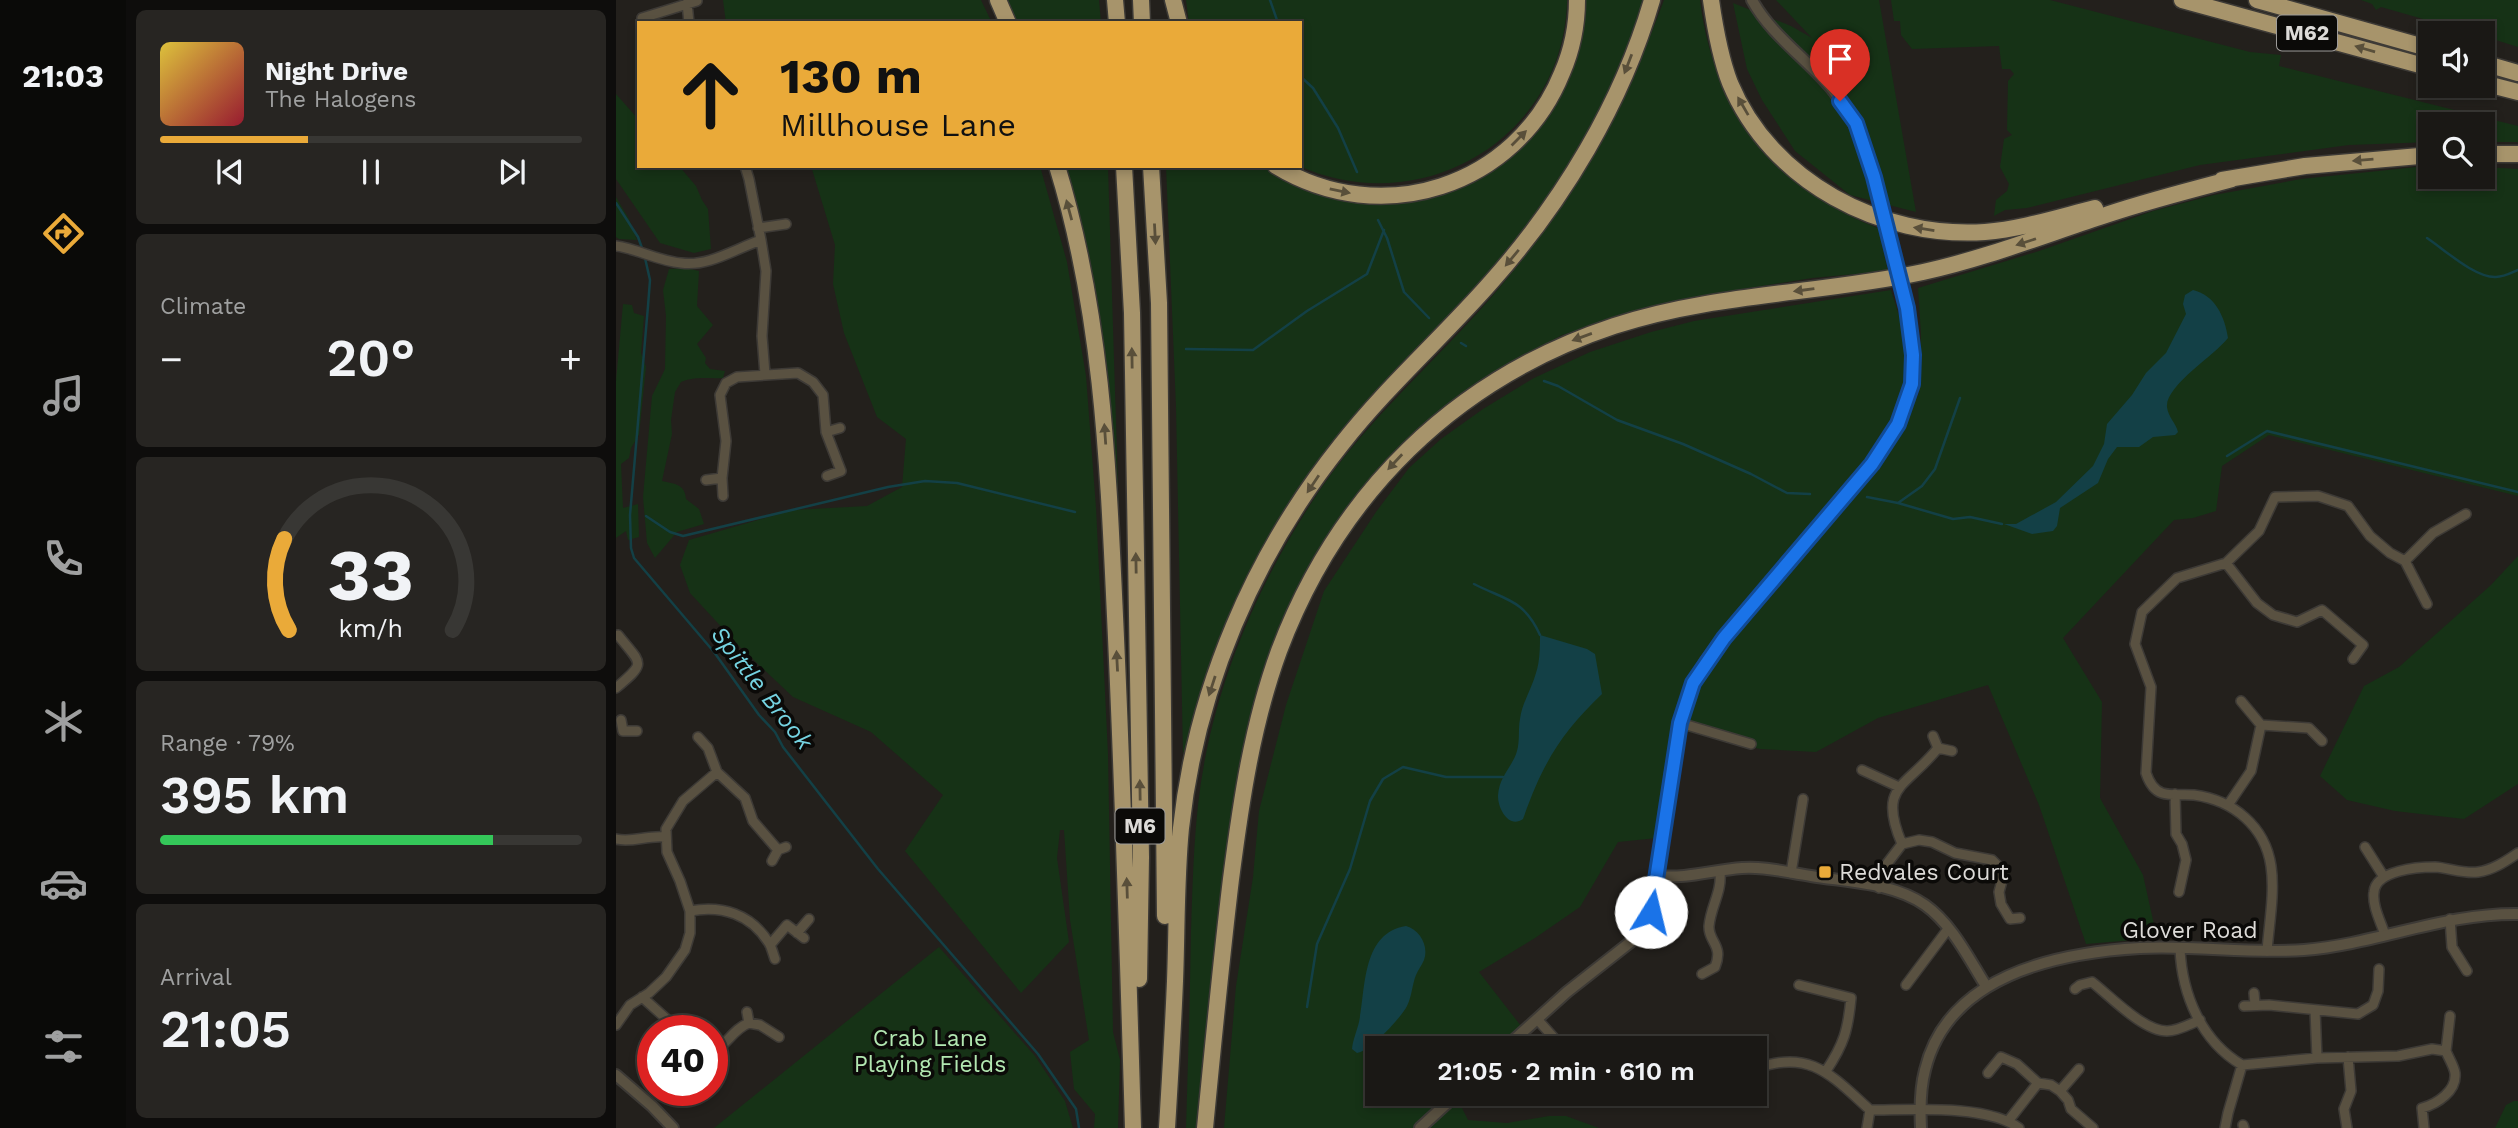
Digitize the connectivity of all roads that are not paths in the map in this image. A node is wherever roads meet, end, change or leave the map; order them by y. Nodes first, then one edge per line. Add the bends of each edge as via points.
1 (998, 0) edge
2 (1115, 0) edge
3 (1141, 0) edge
4 (1173, 0) edge
5 (1577, 0) edge
6 (1652, 0) edge
7 (1711, 0) edge
8 (1752, 0) edge
9 (2182, 0) edge
10 (2257, 0) edge
11 (692, 2) edge
12 (640, 20) edge
13 (689, 21) edge
14 (1007, 21) edge
15 (1116, 21) edge
16 (1142, 21) edge
17 (1178, 21) edge
18 (2418, 44) edge
19 (2418, 64) edge
20 (2495, 66) edge
21 (2518, 73) edge
22 (2495, 85) edge
23 (2518, 92) edge
24 (2495, 154) edge
25 (2518, 154) edge
26 (2418, 156) edge
27 (746, 168) edge
28 (1058, 168) edge
29 (1124, 168) edge
30 (1151, 168) edge
31 (1280, 168) edge
32 (2232, 179) junction
33 (786, 224) dead end
34 (758, 228) junction
35 (761, 240) junction
36 (616, 246) edge
37 (765, 374) junction
38 (840, 428) dead end
39 (826, 432) junction
40 (827, 476) dead end
41 (722, 478) junction
42 (706, 481) dead end
43 (723, 496) dead end
44 (2466, 514) dead end
45 (2405, 561) junction
46 (2226, 563) junction
47 (2427, 604) dead end
48 (617, 634) edge
49 (2353, 659) dead end
50 (616, 688) edge
51 (2241, 701) dead end
52 (621, 720) dead end
53 (1680, 723) junction
54 (2261, 725) junction
55 (637, 731) dead end
56 (620, 732) edge
57 (698, 737) dead end
58 (1933, 737) dead end
59 (2322, 741) dead end
60 (1751, 744) dead end
61 (1938, 748) junction
62 (1952, 751) dead end
63 (1863, 770) dead end
64 (717, 772) junction
65 (1899, 787) junction
66 (2175, 794) junction
67 (1803, 799) dead end
68 (2228, 805) junction
69 (665, 837) junction
70 (616, 839) edge
71 (1902, 844) junction
72 (2365, 847) dead end
73 (2518, 853) edge
74 (772, 861) dead end
75 (1720, 871) junction
76 (1791, 873) junction
77 (1657, 876) junction
78 (2384, 877) junction
79 (1879, 888) junction
80 (2179, 892) dead end
81 (690, 911) junction
82 (2518, 914) edge
83 (2020, 918) dead end
84 (808, 919) dead end
85 (2450, 919) junction
86 (1948, 929) junction
87 (2385, 934) junction
88 (770, 945) junction
89 (2180, 948) junction
90 (2267, 951) junction
91 (775, 959) dead end
92 (2379, 969) dead end
93 (2468, 972) dead end
94 (1702, 974) dead end
95 (1799, 985) dead end
96 (1906, 985) dead end
97 (1986, 986) junction
98 (2075, 989) dead end
99 (2254, 993) dead end
100 (642, 998) junction
101 (2255, 1004) junction
102 (2244, 1006) dead end
103 (2315, 1010) junction
104 (747, 1012) dead end
105 (662, 1015) edge
106 (2450, 1016) dead end
107 (1537, 1019) junction
108 (2200, 1020) junction
109 (749, 1023) junction
110 (616, 1025) edge
111 (1518, 1036) edge
112 (1552, 1036) edge
113 (779, 1037) dead end
114 (728, 1041) edge
115 (2446, 1051) junction
116 (2348, 1057) junction
117 (2317, 1058) junction
118 (1767, 1065) edge
119 (2242, 1065) junction
120 (2078, 1069) dead end
121 (1826, 1071) junction
122 (1989, 1073) dead end
123 (616, 1075) edge
124 (2038, 1083) junction
125 (2060, 1091) junction
126 (1444, 1106) edge
127 (1870, 1110) junction
128 (1920, 1110) junction
129 (2008, 1120) junction
130 (2086, 1126) edge
131 (673, 1128) edge
132 (1135, 1128) edge
133 (1165, 1128) edge
134 (1205, 1128) edge
135 (1420, 1128) edge
136 (1867, 1128) edge
137 (1921, 1128) edge
138 (2020, 1128) edge
139 (2225, 1128) edge
140 (2347, 1128) edge
141 (2424, 1128) edge

1 - 14 highway
2 - 15 highway
3 - 16 highway
4 - 17 highway
31 -> 5 highway via 1334,191 1390,196 1423,192 1481,169 1520,139 1544,110 1568,60
6 -> 133 highway via 1622,82 1578,165 1521,247 1342,443 1266,555 1244,603 1211,690 1186,795
32 -> 7 highway via 1986,232 1940,232 1851,208 1810,184 1762,135 1743,108 1730,82
8 - 53 street, bridge via 1831,88 1856,123 1907,308 1912,384 1898,424 1872,464 1705,662
19 -> 9 highway, M62
10 - 18 highway, M62
11 - 12 street
11 - 13 street
20 - 21 highway
22 - 23 highway
24 - 25 highway
26 -> 32 highway via 2305,166
27 - 34 street
132 -> 28 highway via 1124,786 1101,388 1084,271
132 -> 29 highway, M6 via 1141,857 1132,313
30 -> 133 highway, M6 via 1160,344
32 -> 134 highway via 1927,271 1691,306 1619,324 1521,365 1476,393 1409,447 1351,514 1322,559 1303,593 1268,685 1254,733 1237,835
33 - 34 street
34 - 35 street
35 - 36 street via 699,263 678,263
35 - 37 street via 766,271
37 - 39 street via 797,373 813,382 823,395
37 - 41 street via 733,378 721,391 726,449
38 - 39 street
39 - 40 street via 841,471
41 - 42 street
41 - 43 street
44 - 45 street via 2432,533
45 - 46 street via 2370,536 2348,506 2318,496 2275,497 2259,531
45 - 47 street
46 - 49 street via 2257,603 2273,615 2297,622 2322,610 2363,645
46 - 66 street via 2177,578 2142,612 2135,644 2151,687 2146,773 2156,790
48 - 50 street via 639,665
51 - 54 street
52 - 56 street
53 - 60 street
53 - 77 street
54 - 59 street via 2309,728
54 - 68 street via 2251,771
55 - 56 street
57 - 64 street via 708,748
58 - 61 street
61 - 62 street
61 - 65 street
63 - 65 street
64 - 69 street via 683,801 668,822
64 - 74 street via 745,798 753,821 782,849
65 - 71 street via 1891,811
66 - 68 street
66 - 80 street via 2176,834 2186,860
67 - 76 street
68 - 90 street via 2252,823 2267,849 2272,882
69 - 70 street
69 - 81 street
71 - 79 street via 1886,865
71 - 83 street via 1932,842 1955,853 1992,860 2003,877 2001,904 2010,919
72 - 78 street
73 - 78 street via 2477,872 2424,867
75 - 76 street via 1743,868
75 - 77 street
75 - 94 street via 1720,889 1709,924 1718,958 1715,967
76 - 79 street
77 - 107 street via 1651,912 1637,937
78 - 87 street via 2374,893
79 - 86 street via 1924,905
81 - 88 street via 729,911
81 - 100 street via 685,950 666,977
82 - 85 street, Glover Road
84 - 88 street via 800,936 787,925
85 - 87 street, Glover Road
85 - 93 street via 2452,947
86 - 96 street
86 - 97 street
87 - 90 street, Glover Road via 2330,946
88 - 91 street
89 - 90 street, Glover Road
89 - 97 street, Glover Road via 2071,956 2029,967
89 - 108 street via 2185,990
92 - 103 street via 2373,1006 2358,1014
95 - 121 street via 1851,998 1848,1029
97 - 128 street, Glover Road via 1957,1012 1933,1047
98 - 108 street via 2094,978 2138,1019 2161,1030
99 - 101 street
100 - 105 street
100 - 110 street via 625,1010
101 - 102 street
101 - 103 street
103 - 117 street
104 - 109 street
106 - 115 street
107 - 111 street
107 - 112 street
108 - 119 street via 2219,1048
109 - 113 street
109 - 114 street
115 - 116 street
115 - 141 street via 2455,1073 2452,1086 2433,1105 2422,1108
116 - 117 street
116 - 140 street
117 - 119 street
118 - 121 street via 1800,1062
119 - 139 street
120 - 125 street
121 - 127 street
122 - 124 street via 2001,1057
123 - 131 street
124 - 125 street
124 - 129 street
125 - 130 street
126 - 135 street
127 - 128 street
127 - 136 street
128 - 129 street via 1979,1113
128 - 137 street, Glover Road
129 - 138 street

